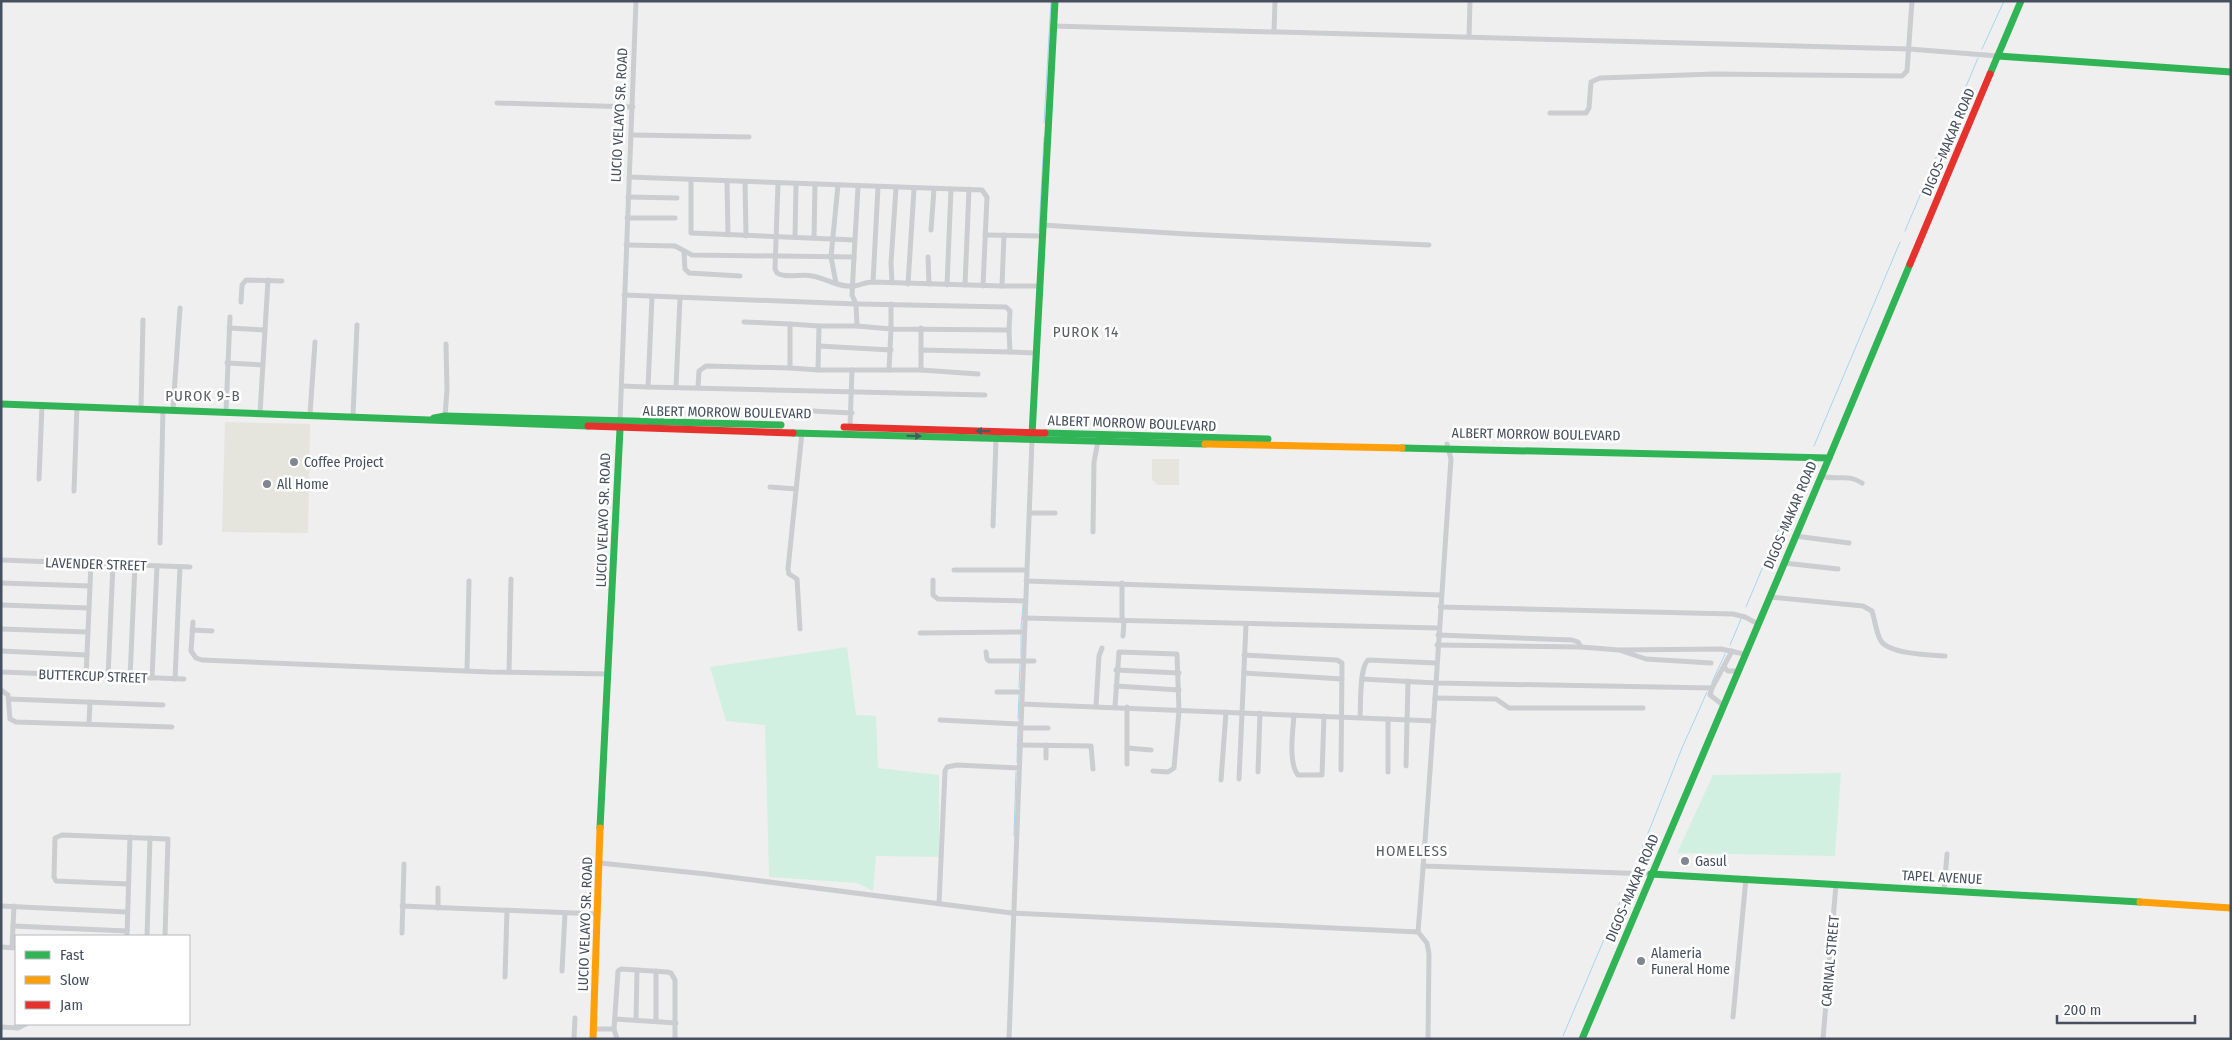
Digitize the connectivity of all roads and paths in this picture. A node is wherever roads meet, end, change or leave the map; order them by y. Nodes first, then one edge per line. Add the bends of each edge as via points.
1 (636, 1) edge
2 (1055, 1) edge
3 (1275, 1) edge
4 (1470, 1) edge
5 (1912, 1) edge
6 (2021, 1) edge
7 (1053, 26) junction
8 (1274, 32) junction
9 (1469, 37) junction
10 (1908, 49) junction
11 (1998, 56) junction
12 (2231, 72) edge
13 (497, 104) dead end
14 (633, 108) junction
15 (1550, 114) dead end
16 (632, 135) junction
17 (749, 137) dead end
18 (629, 177) junction
19 (691, 181) junction
20 (727, 182) junction
21 (745, 182) junction
22 (778, 183) junction
23 (796, 184) junction
24 (815, 184) junction
25 (838, 186) junction
26 (858, 187) junction
27 (878, 187) junction
28 (896, 188) junction
29 (914, 189) junction
30 (934, 189) junction
31 (950, 189) junction
32 (969, 190) junction
33 (628, 197) junction
34 (677, 198) dead end
35 (627, 218) junction
36 (675, 218) dead end
37 (1042, 225) junction
38 (931, 230) dead end
39 (728, 235) junction
40 (985, 235) junction
41 (1004, 235) junction
42 (746, 236) junction
43 (1041, 236) junction
44 (778, 237) junction
45 (795, 237) junction
46 (814, 238) junction
47 (832, 239) junction
48 (855, 240) junction
49 (626, 245) junction
50 (1429, 245) dead end
51 (684, 253) junction
52 (776, 255) junction
53 (831, 257) junction
54 (854, 257) junction
55 (928, 257) dead end
56 (740, 276) dead end
57 (268, 280) junction
58 (282, 281) dead end
59 (873, 282) junction
60 (836, 283) junction
61 (892, 283) junction
62 (908, 284) junction
63 (929, 284) junction
64 (946, 285) junction
65 (853, 286) junction
66 (965, 286) junction
67 (983, 286) junction
68 (1002, 286) junction
69 (1038, 286) junction
70 (624, 295) junction
71 (652, 297) junction
72 (680, 298) junction
73 (241, 302) dead end
74 (856, 304) junction
75 (891, 304) junction
76 (180, 308) dead end
77 (230, 317) dead end
78 (142, 320) dead end
79 (744, 322) dead end
80 (790, 324) junction
81 (357, 325) dead end
82 (819, 326) junction
83 (857, 326) junction
84 (229, 328) junction
85 (921, 328) junction
86 (891, 329) junction
87 (265, 330) junction
88 (1009, 330) junction
89 (315, 342) dead end
90 (446, 344) dead end
91 (819, 346) junction
92 (891, 350) junction
93 (921, 350) junction
94 (1010, 352) junction
95 (1036, 353) junction
96 (227, 363) junction
97 (262, 366) junction
98 (790, 368) junction
99 (818, 370) junction
100 (852, 370) junction
101 (889, 370) junction
102 (921, 370) junction
103 (978, 374) dead end
104 (622, 386) junction
105 (648, 386) junction
106 (676, 386) junction
107 (698, 387) junction
108 (853, 391) junction
109 (985, 395) dead end
110 (1, 404) edge
111 (42, 405) junction
112 (77, 406) junction
113 (141, 408) junction
114 (163, 409) junction
115 (173, 409) junction
116 (792, 410) dead end
117 (226, 411) junction
118 (260, 413) junction
119 (310, 414) junction
120 (852, 414) junction
121 (353, 415) junction
122 (445, 416) junction
123 (432, 419) junction
124 (620, 426) junction
125 (850, 428) junction
126 (802, 432) junction
127 (1032, 436) junction
128 (996, 438) junction
129 (1098, 441) junction
130 (1448, 447) junction
131 (1830, 455) junction
132 (1821, 476) junction
133 (39, 479) dead end
134 (1862, 483) dead end
135 (770, 487) dead end
136 (796, 489) junction
137 (74, 491) dead end
138 (1030, 513) junction
139 (1055, 513) dead end
140 (993, 526) dead end
141 (1093, 532) dead end
142 (1795, 536) junction
143 (1849, 543) dead end
144 (160, 544) dead end
145 (1, 560) edge
146 (91, 563) junction
147 (1783, 563) junction
148 (113, 564) junction
149 (135, 565) junction
150 (157, 566) junction
151 (180, 567) junction
152 (190, 567) dead end
153 (1838, 569) dead end
154 (954, 570) dead end
155 (1026, 570) junction
156 (511, 579) dead end
157 (933, 580) dead end
158 (469, 581) dead end
159 (1026, 581) junction
160 (1, 583) edge
161 (1122, 583) junction
162 (90, 586) junction
163 (1441, 595) junction
164 (1769, 597) junction
165 (1024, 601) junction
166 (1, 605) edge
167 (1440, 607) junction
168 (89, 608) junction
169 (1024, 618) junction
170 (1123, 621) junction
171 (192, 622) dead end
172 (1758, 624) junction
173 (1246, 625) junction
174 (1438, 628) junction
175 (1, 629) edge
176 (800, 629) dead end
177 (192, 630) junction
178 (212, 631) dead end
179 (88, 632) junction
180 (1024, 632) junction
181 (920, 633) dead end
182 (1438, 635) junction
183 (1123, 636) dead end
184 (1437, 645) junction
185 (1582, 647) junction
186 (1102, 648) dead end
187 (1644, 648) junction
188 (1619, 650) junction
189 (1, 651) edge
190 (1732, 651) junction
191 (986, 652) dead end
192 (1744, 654) junction
193 (87, 655) junction
194 (1244, 655) junction
195 (1945, 656) dead end
196 (1646, 659) junction
197 (1022, 661) junction
198 (1034, 661) dead end
199 (1436, 663) junction
200 (1711, 663) dead end
201 (1724, 667) junction
202 (467, 670) junction
203 (1116, 670) junction
204 (1737, 671) junction
205 (1, 672) edge
206 (509, 672) junction
207 (1179, 673) junction
208 (1244, 673) junction
209 (608, 674) junction
210 (86, 676) junction
211 (108, 677) junction
212 (130, 678) junction
213 (152, 678) junction
214 (175, 679) junction
215 (184, 679) dead end
216 (1342, 679) junction
217 (1362, 680) junction
218 (1408, 681) junction
219 (1436, 683) junction
220 (1116, 686) junction
221 (1712, 688) junction
222 (1, 690) edge
223 (1179, 690) junction
224 (997, 692) dead end
225 (1021, 692) junction
226 (1435, 698) junction
227 (9, 699) junction
228 (90, 702) junction
229 (1021, 704) junction
230 (163, 705) dead end
231 (1723, 705) junction
232 (1096, 706) junction
233 (1115, 706) junction
234 (1127, 707) junction
235 (1644, 708) dead end
236 (1180, 711) junction
237 (1226, 712) junction
238 (1243, 712) junction
239 (1260, 713) junction
240 (1294, 715) junction
241 (1324, 716) junction
242 (1341, 716) junction
243 (1360, 717) junction
244 (1388, 719) junction
245 (940, 720) dead end
246 (1407, 720) junction
247 (1434, 721) junction
248 (89, 724) junction
249 (1020, 726) junction
250 (172, 727) dead end
251 (1048, 728) dead end
252 (1019, 745) junction
253 (1046, 745) junction
254 (1127, 748) junction
255 (1151, 750) dead end
256 (1046, 758) dead end
257 (1126, 764) dead end
258 (1406, 766) dead end
259 (1018, 768) junction
260 (1093, 769) dead end
261 (1341, 770) dead end
262 (1153, 771) dead end
263 (1258, 772) dead end
264 (1388, 772) dead end
265 (1239, 779) dead end
266 (1221, 780) dead end
267 (130, 837) junction
268 (150, 838) junction
269 (1947, 854) dead end
270 (600, 863) junction
271 (404, 864) dead end
272 (1423, 866) junction
273 (1651, 874) junction
274 (1746, 878) junction
275 (128, 884) junction
276 (1836, 884) junction
277 (438, 888) dead end
278 (1944, 890) junction
279 (939, 904) junction
280 (1, 906) edge
281 (14, 906) junction
282 (402, 906) junction
283 (438, 908) junction
284 (2231, 908) edge
285 (507, 910) junction
286 (127, 912) junction
287 (565, 913) junction
288 (1012, 913) junction
289 (598, 914) junction
290 (13, 926) junction
291 (1418, 932) junction
292 (127, 934) edge
293 (402, 934) dead end
294 (147, 935) edge
295 (165, 935) edge
296 (1, 947) edge
297 (14, 948) edge
298 (637, 970) junction
299 (656, 971) junction
300 (562, 972) dead end
301 (505, 977) dead end
302 (1733, 1017) dead end
303 (575, 1018) dead end
304 (615, 1019) junction
305 (636, 1020) junction
306 (656, 1021) junction
307 (676, 1022) junction
308 (24, 1025) edge
309 (1, 1027) edge
310 (594, 1029) junction
311 (614, 1029) junction
312 (574, 1039) edge
313 (593, 1039) edge
314 (617, 1039) edge
315 (675, 1039) edge
316 (1009, 1039) edge
317 (1428, 1039) edge
318 (1582, 1039) edge
319 (1823, 1039) edge

1 - 14 street, LUCIO VELAYO SR. ROAD
2 - 7 main road
3 - 8 street
4 - 9 street
5 - 10 street
6 - 11 main road, DIGOS-MAKAR ROAD
7 - 8 street
7 - 37 main road
8 - 9 street
9 - 10 street
10 - 11 street
10 - 15 street via 1906,74 1902,76 1714,74 1600,78 1591,82 1586,113
11 - 12 main road
11 - 131 main road, DIGOS-MAKAR ROAD
13 - 14 street
14 - 16 street, LUCIO VELAYO SR. ROAD
16 - 17 street
16 - 18 street, LUCIO VELAYO SR. ROAD
18 - 19 street
18 - 33 street, LUCIO VELAYO SR. ROAD
19 - 20 street
19 - 39 street via 690,232
20 - 21 street
20 - 39 street
21 - 22 street
21 - 42 street
22 - 23 street
22 - 44 street
23 - 24 street
23 - 45 street
24 - 25 street
24 - 46 street
25 - 26 street
25 - 47 street
26 - 27 street
26 - 48 street
27 - 28 street
27 - 59 street
28 - 29 street
28 - 61 street
29 - 30 street
29 - 62 street
30 - 31 street
30 - 38 street
31 - 32 street
31 - 64 street
32 - 40 street via 986,193
32 - 66 street
33 - 34 street
33 - 35 street, LUCIO VELAYO SR. ROAD
35 - 36 street
35 - 49 street, LUCIO VELAYO SR. ROAD
37 - 43 main road
37 - 50 street
39 - 42 street
40 - 41 street
40 - 67 street
41 - 43 street
41 - 68 street
42 - 44 street
43 - 69 main road
44 - 45 street
44 - 52 street
45 - 46 street
46 - 47 street
47 - 48 street
47 - 53 street
48 - 54 street
49 - 51 street via 674,246
49 - 70 street, LUCIO VELAYO SR. ROAD
51 - 52 street
51 - 56 street via 685,269 689,273
52 - 53 street
52 - 60 street via 775,269 779,275 812,276
53 - 54 street
53 - 60 street
54 - 65 street
55 - 63 street
57 - 58 street
57 - 73 street via 244,281
57 - 87 street
59 - 61 street
59 - 65 street
60 - 65 street
61 - 62 street
62 - 63 street
63 - 64 street
64 - 66 street
65 - 74 street via 852,298
66 - 67 street
67 - 68 street
68 - 69 street
69 - 95 main road
70 - 71 street
70 - 104 street, LUCIO VELAYO SR. ROAD
71 - 72 street
71 - 105 street
72 - 74 street
72 - 106 street
74 - 75 street
74 - 83 street
75 - 86 street
75 - 88 street via 1006,307 1010,311
76 - 115 street
77 - 84 street
78 - 113 street
79 - 80 street
80 - 82 street
80 - 98 street
81 - 121 street
82 - 83 street
82 - 91 street
83 - 86 street
84 - 87 street
84 - 96 street
85 - 86 street
85 - 88 street
85 - 93 street
86 - 92 street
87 - 97 street
88 - 94 street
89 - 119 street
90 - 122 street
91 - 92 street
91 - 99 street
92 - 101 street
93 - 94 street
93 - 102 street
94 - 95 street
95 - 127 main road
96 - 97 street
96 - 117 street
97 - 118 street
98 - 99 street
98 - 107 street via 706,366 699,371
99 - 100 street
100 - 101 street
100 - 108 street
101 - 102 street
102 - 103 street
104 - 105 street
104 - 124 street, LUCIO VELAYO SR. ROAD
105 - 106 street
106 - 107 street
107 - 108 street
108 - 109 street
108 - 120 street
110 - 111 main road, ALBERT MORROW BOULEVARD
111 - 112 main road, ALBERT MORROW BOULEVARD
111 - 133 street
112 - 113 main road, ALBERT MORROW BOULEVARD
112 - 137 street
113 - 114 main road, ALBERT MORROW BOULEVARD
114 - 115 main road, ALBERT MORROW BOULEVARD
114 - 144 street
115 - 117 main road, ALBERT MORROW BOULEVARD
116 - 120 street
117 - 118 main road, ALBERT MORROW BOULEVARD
118 - 119 main road, ALBERT MORROW BOULEVARD
119 - 121 main road, ALBERT MORROW BOULEVARD
120 - 125 street
121 - 123 main road, ALBERT MORROW BOULEVARD
122 - 123 main road, ALBERT MORROW BOULEVARD
122 - 124 main road, ALBERT MORROW BOULEVARD
123 - 124 main road, ALBERT MORROW BOULEVARD via 444,422
124 - 125 main road, ALBERT MORROW BOULEVARD
124 - 126 main road, ALBERT MORROW BOULEVARD
124 - 209 main road, LUCIO VELAYO SR. ROAD
127 -> 125 main road, ALBERT MORROW BOULEVARD
126 -> 128 main road, ALBERT MORROW BOULEVARD
126 - 136 street
127 - 128 main road, ALBERT MORROW BOULEVARD
127 - 129 main road, ALBERT MORROW BOULEVARD
127 - 130 main road, ALBERT MORROW BOULEVARD
127 - 138 street
128 - 140 street
129 - 130 main road, ALBERT MORROW BOULEVARD
129 - 141 street via 1094,462
130 - 131 main road, ALBERT MORROW BOULEVARD
130 - 163 street via 1451,459
131 - 132 main road, DIGOS-MAKAR ROAD
132 - 134 street via 1834,479 1850,476
132 - 142 main road, DIGOS-MAKAR ROAD
135 - 136 street
136 - 176 street via 788,569 789,574 797,579
138 - 139 street
138 - 155 street
142 - 143 street
142 - 147 main road, DIGOS-MAKAR ROAD
145 - 146 street, LAVENDER STREET
146 - 148 street, LAVENDER STREET
146 - 162 street
147 - 153 street
147 - 164 main road, DIGOS-MAKAR ROAD
148 - 149 street, LAVENDER STREET
148 - 211 street
149 - 150 street, LAVENDER STREET
149 - 212 street
150 - 151 street, LAVENDER STREET
150 - 213 street
151 - 152 street, LAVENDER STREET
151 - 214 street
154 - 155 street
155 - 159 street
156 - 206 street
157 - 165 street via 933,594 938,599
158 - 202 street
159 - 161 street
159 - 165 street
160 - 162 street
161 - 163 street
161 - 170 street
162 - 168 street
163 - 167 street
164 - 172 main road, DIGOS-MAKAR ROAD
164 - 195 street via 1863,606 1872,611 1880,638 1886,645 1920,654
165 - 169 street
166 - 168 street
167 - 172 street via 1733,614
167 - 174 street
168 - 179 street
169 - 170 street
169 - 180 street
170 - 173 street
170 - 183 street
171 - 177 street
172 - 192 main road, DIGOS-MAKAR ROAD
173 - 174 street
173 - 194 street
174 - 182 street
175 - 179 street
177 - 178 street
177 - 202 street via 193,655 202,660
179 - 193 street
180 - 181 street
180 - 197 street
182 - 184 street
182 - 185 street via 1572,640
184 - 185 street
184 - 199 street
185 - 188 street
186 - 232 street
187 - 188 street
187 - 190 street
187 - 196 street
188 - 196 street
189 - 193 street
190 - 192 street
190 - 201 street
191 - 197 street via 989,661
192 - 204 main road, DIGOS-MAKAR ROAD
193 - 210 street
194 - 208 street
194 - 216 street via 1341,661
196 - 200 street
197 - 198 street
197 - 225 street
199 - 217 street via 1368,660 1364,664
199 - 219 street
201 - 204 street via 1728,671
201 - 221 street
202 - 206 street
203 - 207 street
203 - 207 street via 1118,654 1122,651 1176,653
203 - 220 street
204 - 231 main road, DIGOS-MAKAR ROAD
205 - 210 street, BUTTERCUP STREET
206 - 209 street
207 - 223 street
208 - 216 street
208 - 238 street
209 - 270 main road, LUCIO VELAYO SR. ROAD
210 - 211 street, BUTTERCUP STREET
211 - 212 street, BUTTERCUP STREET
212 - 213 street, BUTTERCUP STREET
213 - 214 street, BUTTERCUP STREET
214 - 215 street, BUTTERCUP STREET
216 - 242 street
217 - 218 street
217 - 243 street
218 - 219 street
218 - 246 street
219 - 221 street
219 - 226 street
220 - 223 street
220 - 233 street
221 - 231 street via 1710,695
222 - 227 street
223 - 236 street
224 - 225 street
225 - 229 street
226 - 235 street via 1491,698 1509,708
226 - 247 street
227 - 228 street
227 - 248 street via 9,715 13,721
228 - 230 street
228 - 248 street
229 - 232 street
229 - 249 street
231 - 273 main road, DIGOS-MAKAR ROAD
232 - 233 street
233 - 234 street
234 - 236 street
234 - 254 street
236 - 237 street
236 - 262 street via 1174,768 1168,772
237 - 238 street
237 - 266 street
238 - 239 street
238 - 265 street
239 - 240 street
239 - 263 street
240 - 241 street
240 - 241 street via 1294,769 1303,776 1322,775
241 - 242 street
242 - 243 street
242 - 261 street
243 - 244 street
244 - 246 street
244 - 264 street
245 - 249 street
246 - 247 street
246 - 258 street
247 - 272 street
248 - 250 street
249 - 251 street
249 - 252 street
252 - 253 street
252 - 259 street
253 - 256 street
253 - 260 street via 1092,747
254 - 255 street
254 - 257 street
259 - 279 street via 947,767
259 - 288 street
267 - 268 street
267 - 275 street
267 - 275 street via 55,838 54,877 57,881
268 - 294 street
268 - 295 street via 169,840
269 - 278 street
270 - 279 street
270 - 289 main road, LUCIO VELAYO SR. ROAD
271 - 282 street
272 - 273 street
272 - 291 street
273 - 274 main road, TAPEL AVENUE
273 - 318 main road, DIGOS-MAKAR ROAD
274 - 276 main road, TAPEL AVENUE
274 - 302 street
275 - 286 street
276 - 278 main road, TAPEL AVENUE
276 - 319 street, CARINAL STREET
277 - 283 street
278 - 284 main road, TAPEL AVENUE
279 - 288 street
280 - 281 street
281 - 286 street
281 - 290 street
282 - 283 street
282 - 293 street
283 - 285 street
285 - 287 street
285 - 301 street
286 - 292 street
287 - 289 street
287 - 300 street
288 - 291 street
288 - 316 street
289 - 310 main road, LUCIO VELAYO SR. ROAD
290 - 292 street
290 - 297 street
291 - 317 street via 1427,943 1429,954
296 - 297 street
298 - 299 street
298 - 304 street via 618,971
298 - 305 street
299 - 306 street
299 - 307 street via 671,973 675,980
303 - 312 street
304 - 305 street
304 - 311 street
305 - 306 street
306 - 307 street
307 - 315 street
308 - 309 street
310 - 311 street
310 - 313 main road, LUCIO VELAYO SR. ROAD
311 - 314 street

